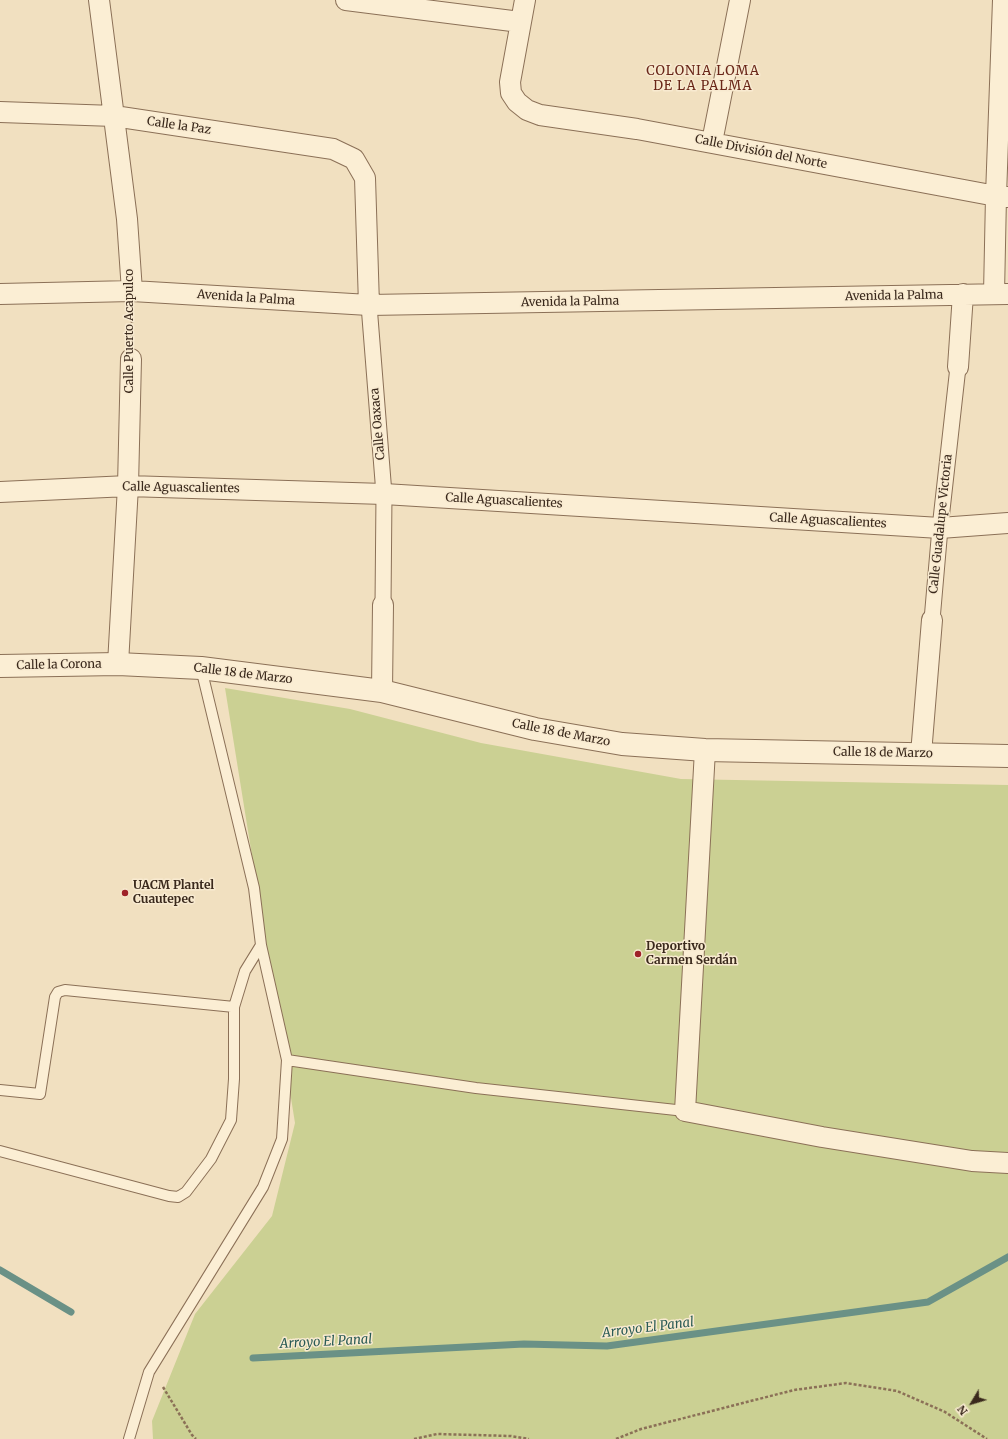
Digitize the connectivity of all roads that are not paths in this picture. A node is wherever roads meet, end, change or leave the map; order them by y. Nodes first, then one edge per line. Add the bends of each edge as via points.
1 (99, 0) edge
2 (346, 0) edge
3 (525, 0) edge
4 (740, 0) edge
5 (1003, 0) edge
6 (520, 22) junction
7 (0, 112) edge
8 (114, 116) junction
9 (712, 142) junction
10 (354, 159) joint
11 (1002, 197) edge
12 (132, 291) junction
13 (0, 294) edge
14 (963, 294) junction
15 (1001, 294) edge
16 (369, 305) junction
17 (131, 359) road end
18 (958, 367) joint
19 (128, 486) junction
20 (0, 492) edge
21 (384, 494) junction
22 (1008, 523) edge
23 (940, 528) junction
24 (383, 605) joint
25 (932, 620) joint
26 (118, 664) junction
27 (0, 666) edge
28 (201, 668) junction
29 (382, 692) junction
30 (706, 750) junction
31 (921, 754) junction
32 (1008, 756) edge
33 (261, 945) junction
34 (234, 1007) junction
35 (286, 1060) junction
36 (0, 1090) edge
37 (685, 1111) junction
38 (0, 1152) edge
39 (1008, 1163) edge
40 (129, 1439) edge

1 - 8 street, Calle Puerto Acapulco
2 - 6 street
3 - 6 street
4 - 9 street
5 - 11 street
6 - 9 street, Calle División del Norte via 510,82 511,93 527,110 540,115
7 - 8 street, Calle la Paz
8 - 10 street, Calle la Paz via 333,148
8 - 12 street, Calle Puerto Acapulco via 127,218
9 - 11 street, Calle División del Norte
10 - 16 street, Calle Oaxaca via 365,178
11 - 15 street
12 - 13 street, Avenida la Palma
12 - 16 street, Avenida la Palma
14 - 15 street, Avenida la Palma
14 - 16 street, Avenida la Palma
14 - 18 street, Calle Guadalupe Victoria
16 - 21 street, Calle Oaxaca
17 - 19 street, Calle Puerto Acapulco
18 - 23 street, Calle Guadalupe Victoria
19 - 20 street, Calle Aguascalientes
19 - 21 street, Calle Aguascalientes
19 - 26 street, Calle Puerto Acapulco
21 - 23 street, Calle Aguascalientes
21 - 24 street, Calle Oaxaca
22 - 23 street, Calle Aguascalientes
23 - 25 street, Calle Guadalupe Victoria
24 - 29 street, Calle Oaxaca
25 - 31 street, Calle Guadalupe Victoria
26 - 27 street, Calle la Corona
26 - 28 street, Calle 18 de Marzo
28 - 29 street, Calle 18 de Marzo
28 - 33 lane via 254,888
29 - 30 street, Calle 18 de Marzo via 535,729 622,744
30 - 31 street, Calle 18 de Marzo
30 - 37 street
31 - 32 street, Calle 18 de Marzo
33 - 34 lane via 245,971
33 - 35 lane
34 - 36 lane via 65,990 58,992 55,997 40,1094
34 - 38 lane via 231,1120 211,1159 186,1192 178,1198
35 - 37 lane via 476,1088
35 - 40 lane via 282,1140 263,1187 149,1372
37 - 39 street via 822,1137 972,1161

